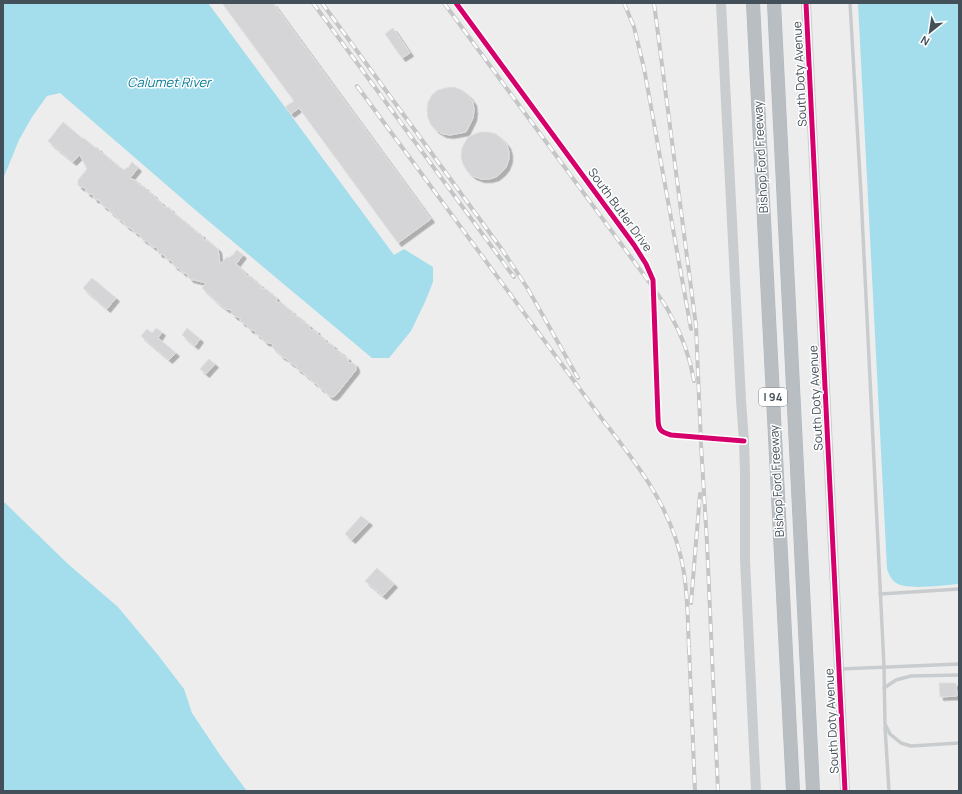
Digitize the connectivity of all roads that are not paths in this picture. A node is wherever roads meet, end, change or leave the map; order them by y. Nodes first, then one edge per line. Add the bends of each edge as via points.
1 (456, 3) edge
2 (721, 3) edge
3 (753, 3) edge
4 (774, 3) edge
5 (806, 3) edge
6 (850, 3) edge
7 (744, 441) junction
8 (959, 589) edge
9 (880, 594) junction
10 (959, 664) edge
11 (884, 667) junction
12 (839, 669) junction
13 (959, 675) edge
14 (884, 688) junction
15 (885, 724) junction
16 (959, 743) edge
17 (756, 791) edge
18 (793, 791) edge
19 (813, 791) edge
20 (845, 791) edge
21 (889, 791) edge

1 - 7 street, South Butler Drive via 646,264 653,280 658,426 671,435
2 - 7 street
3 - 18 highway, Bishop Ford Freeway / I 94
4 - 19 highway, Bishop Ford Freeway / I 94
5 - 12 street, South Doty Avenue
6 - 9 lane
7 - 17 street via 745,560
8 - 9 lane
9 - 11 lane
10 - 11 lane
11 - 12 lane
11 - 14 lane
12 - 20 street, South Doty Avenue
13 - 14 lane via 911,676 896,680
14 - 15 lane
15 - 16 lane via 890,734 901,743 911,746
15 - 21 lane

